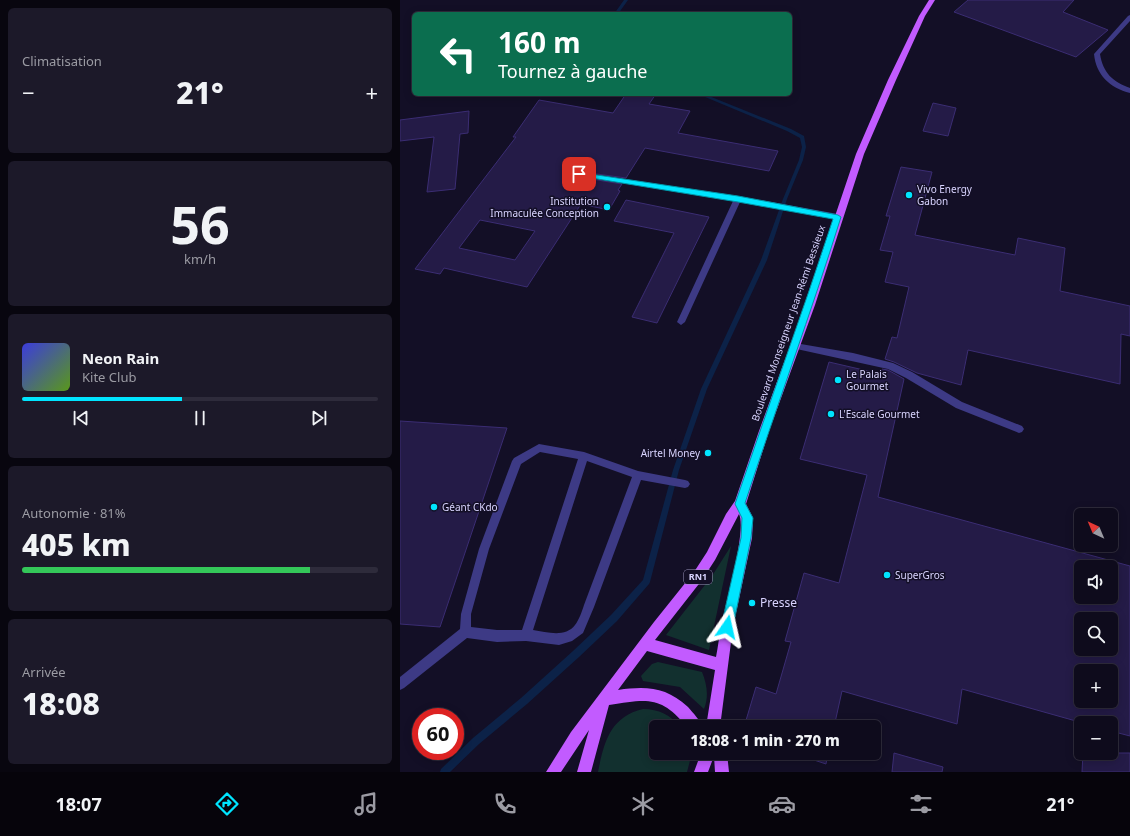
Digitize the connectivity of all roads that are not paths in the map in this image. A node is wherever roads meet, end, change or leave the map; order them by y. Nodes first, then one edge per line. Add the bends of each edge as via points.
1 (932, 0) edge
2 (1130, 17) edge
3 (1130, 91) edge
4 (579, 174) dead end
5 (738, 199) junction
6 (838, 217) junction
7 (682, 322) dead end
8 (795, 346) junction
9 (1018, 430) dead end
10 (584, 456) junction
11 (638, 475) junction
12 (685, 484) dead end
13 (740, 504) junction
14 (465, 632) junction
15 (526, 635) junction
16 (646, 644) junction
17 (721, 665) junction
18 (400, 684) edge
19 (605, 699) junction
20 (690, 720) edge
21 (715, 720) edge
22 (705, 760) edge
23 (721, 760) edge
24 (553, 772) edge
25 (584, 772) edge
26 (701, 772) edge
27 (722, 772) edge

1 - 6 main road, Boulevard Monseigneur Jean-Rémi Bessieux / RN1 via 886,93 860,154
2 - 3 street via 1097,54 1098,65 1104,76 1115,85
4 - 5 lane
5 - 6 lane
5 - 7 lane
6 - 8 main road, Boulevard Monseigneur Jean-Rémi Bessieux / RN1
8 - 9 lane via 890,366 959,405
8 - 13 main road, Boulevard Monseigneur Jean-Rémi Bessieux / RN1
10 - 11 lane
10 - 14 lane via 539,448 517,461 484,549 466,614
10 - 15 lane
11 - 12 lane
11 - 15 lane via 579,630 559,639
13 - 16 main road, Boulevard Monseigneur Jean-Rémi Bessieux / RN1 via 711,556
13 - 17 main road via 747,518 746,538
14 - 15 lane via 497,636
14 - 18 lane
16 - 17 main road
16 - 19 main road, Boulevard Monseigneur Jean-Rémi Bessieux / RN1
17 - 21 main road
19 - 20 main road via 644,694 664,696 676,703
19 - 24 main road, Boulevard Monseigneur Jean-Rémi Bessieux
19 - 25 main road, RN1
22 - 26 main road
23 - 27 main road

